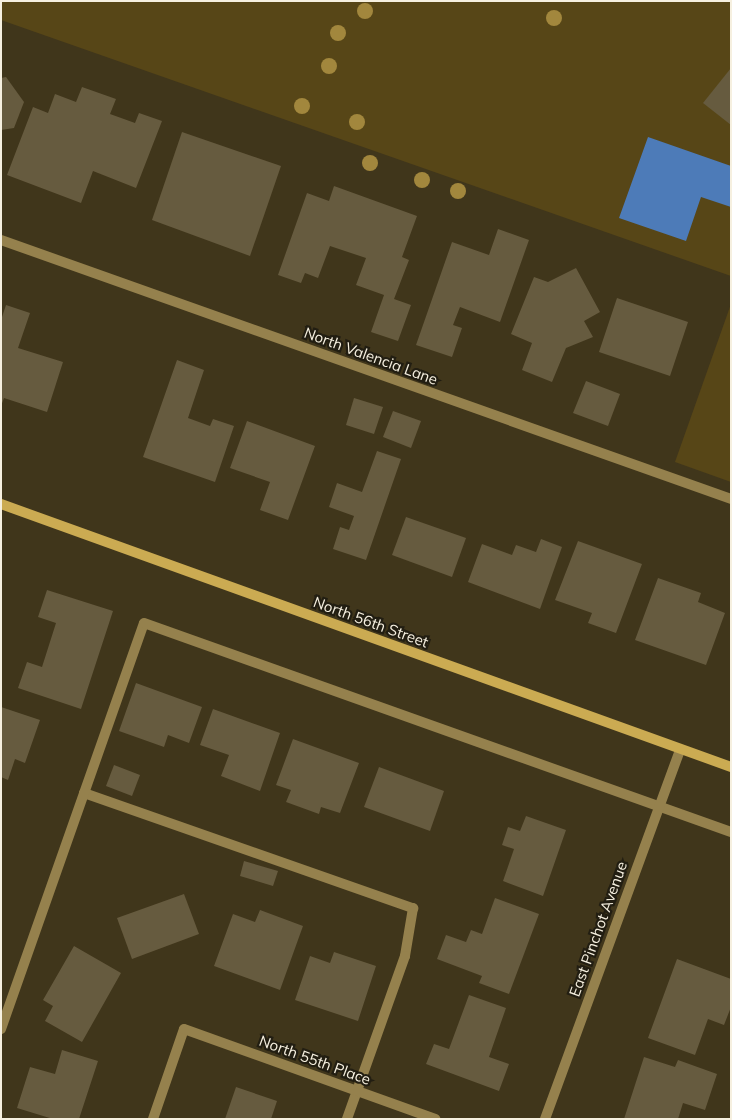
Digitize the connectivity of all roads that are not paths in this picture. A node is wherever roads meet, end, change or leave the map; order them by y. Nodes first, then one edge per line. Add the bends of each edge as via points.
1 (1, 240) edge
2 (731, 499) edge
3 (1, 504) edge
4 (680, 750) junction
5 (731, 767) edge
6 (84, 793) junction
7 (659, 806) junction
8 (731, 832) edge
9 (1, 1029) edge
10 (357, 1091) junction
11 (153, 1119) edge
12 (347, 1119) edge
13 (435, 1119) edge
14 (545, 1119) edge

1 - 2 street, North Valencia Lane
3 - 4 main road, North 56th Street
4 - 5 main road, North 56th Street
4 - 7 street, East Pinchot Avenue
6 - 7 street via 144,623
6 - 9 street
6 - 10 street via 413,908 406,956
7 - 8 street
7 - 14 street, East Pinchot Avenue
10 - 11 street, North 55th Place via 184,1029
10 - 12 street
10 - 13 street, North 55th Place

